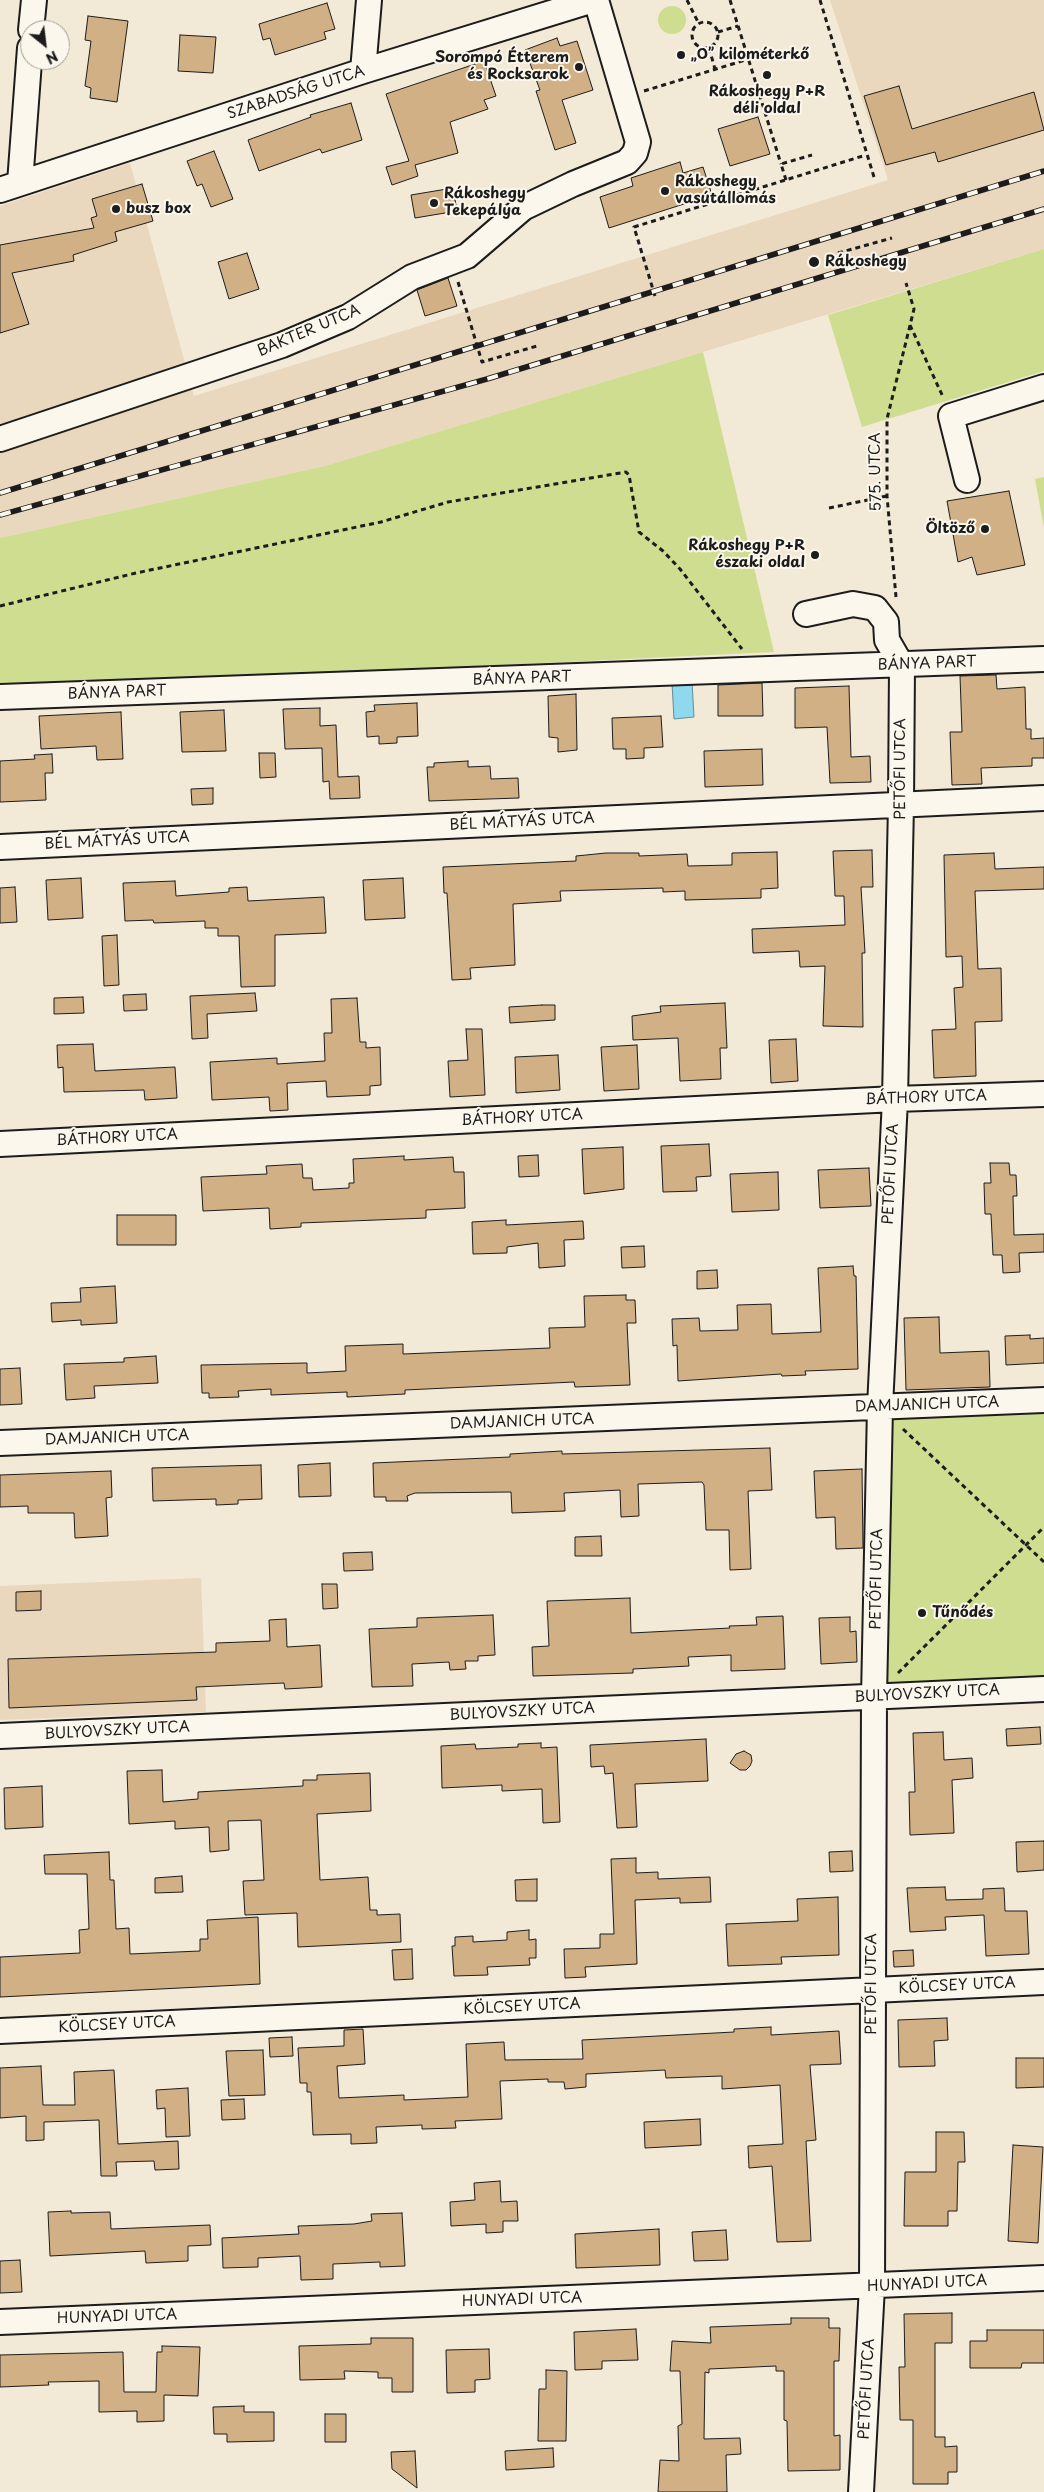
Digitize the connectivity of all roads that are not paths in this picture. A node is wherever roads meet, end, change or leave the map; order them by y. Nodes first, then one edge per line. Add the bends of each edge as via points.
1 (34, 0) edge
2 (369, 0) edge
3 (595, 0) edge
4 (32, 20) edge
5 (27, 70) edge
6 (363, 71) junction
7 (10, 187) edge
8 (1044, 387) edge
9 (0, 439) edge
10 (967, 480) dead end
11 (806, 614) dead end
12 (1044, 659) edge
13 (902, 666) junction
14 (0, 697) edge
15 (1044, 798) edge
16 (901, 804) junction
17 (0, 847) edge
18 (1044, 1094) edge
19 (895, 1099) junction
20 (0, 1144) edge
21 (1044, 1400) edge
22 (880, 1407) junction
23 (0, 1443) edge
24 (1044, 1689) edge
25 (874, 1697) junction
26 (0, 1736) edge
27 (1044, 1982) edge
28 (872, 1990) junction
29 (0, 2031) edge
30 (1044, 2278) edge
31 (872, 2286) junction
32 (0, 2322) edge
33 (861, 2492) edge

1 - 4 street
2 - 6 street
3 - 6 street, SZABADSÁG UTCA
3 - 9 street, BAKTER UTCA via 638,142 636,153 627,162 523,208 467,256 412,278 348,317 282,345
5 - 7 street
6 - 7 street, SZABADSÁG UTCA
8 - 10 street via 951,416
11 - 13 street via 853,604 875,608 886,622 887,640
12 - 13 street, BÁNYA PART
13 - 14 street, BÁNYA PART
13 - 16 street, PETŐFI UTCA
15 - 16 street, BÉL MÁTYÁS UTCA
16 - 17 street, BÉL MÁTYÁS UTCA
16 - 19 street, PETŐFI UTCA
18 - 19 street, BÁTHORY UTCA
19 - 20 street, BÁTHORY UTCA
19 - 22 street, PETŐFI UTCA
21 - 22 street, DAMJANICH UTCA
22 - 23 street, DAMJANICH UTCA
22 - 25 street, PETŐFI UTCA
24 - 25 street, BULYOVSZKY UTCA
25 - 26 street, BULYOVSZKY UTCA
25 - 28 street, PETŐFI UTCA
27 - 28 street, KÖLCSEY UTCA
28 - 29 street, KÖLCSEY UTCA
28 - 31 street, PETŐFI UTCA
30 - 31 street, HUNYADI UTCA
31 - 32 street, HUNYADI UTCA
31 - 33 street, PETŐFI UTCA

